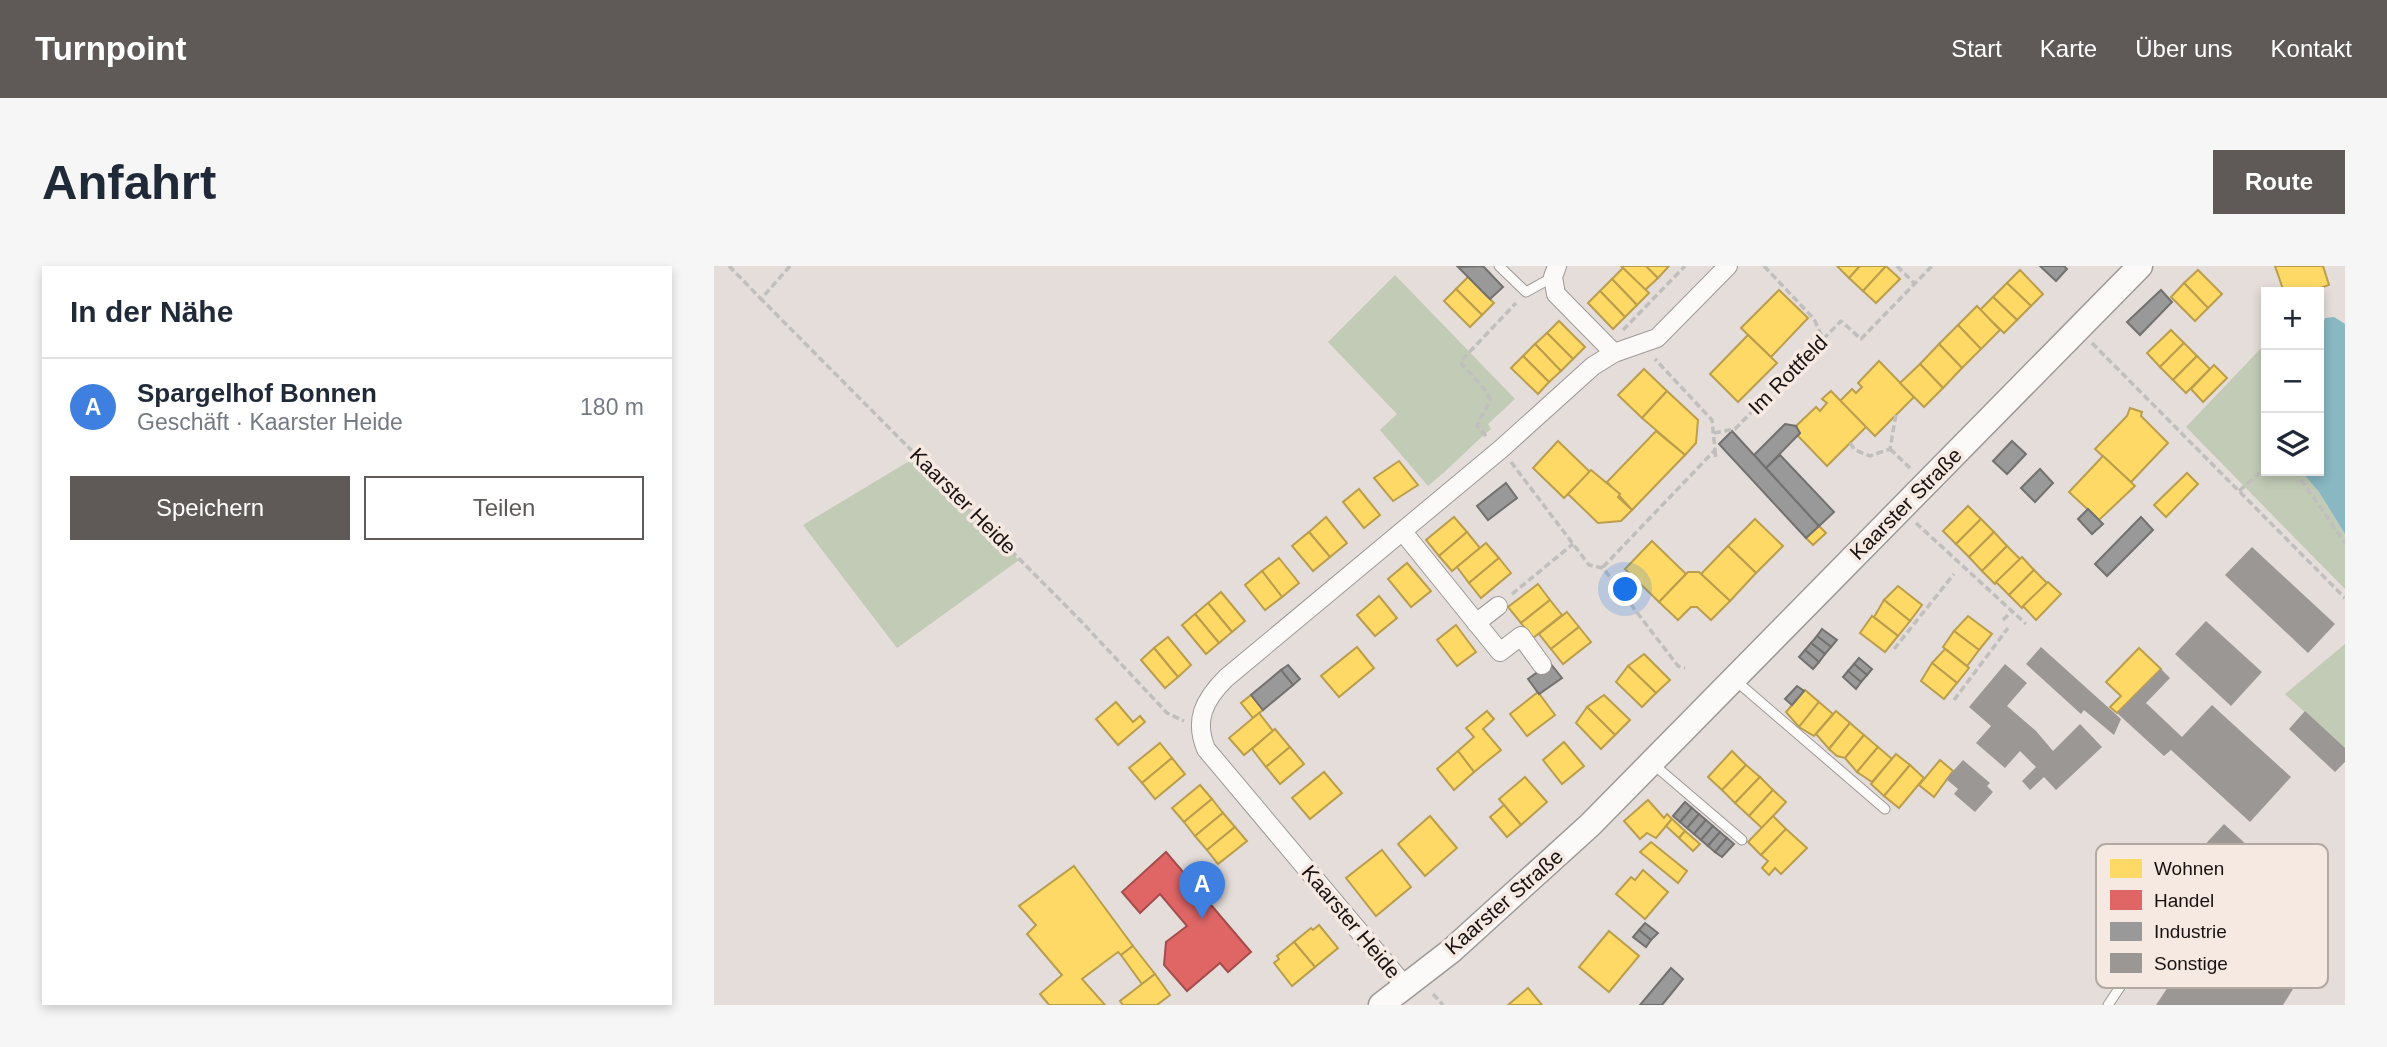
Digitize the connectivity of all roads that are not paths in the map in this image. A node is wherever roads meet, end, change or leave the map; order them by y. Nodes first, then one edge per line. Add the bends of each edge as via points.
1 (1499, 266) edge
2 (1728, 266) edge
3 (2140, 266) edge
4 (1555, 272) edge
5 (1611, 350) junction
6 (1403, 532) junction
7 (1498, 606) road end
8 (1476, 623) junction
9 (1542, 665) dead end
10 (1734, 679) junction
11 (1652, 763) junction
12 (1885, 809) dead end
13 (1742, 840) dead end
14 (1405, 986) junction
15 (2119, 988) edge
16 (1381, 1005) edge
17 (2108, 1005) edge

1 - 4 lane via 1526,292
2 - 5 street via 1657,338
3 - 10 main road, Kaarster Straße
4 - 5 street via 1556,293
5 - 6 street
6 - 8 street
6 - 14 street, Kaarster Heide via 1226,678 1202,708 1200,724 1206,749
7 - 8 street
8 - 9 street via 1500,652 1521,636
10 - 11 main road, Kaarster Straße
10 - 12 lane
11 - 13 lane
11 - 14 main road, Kaarster Straße via 1544,869
14 - 16 main road, Kaarster Straße
15 - 17 lane

